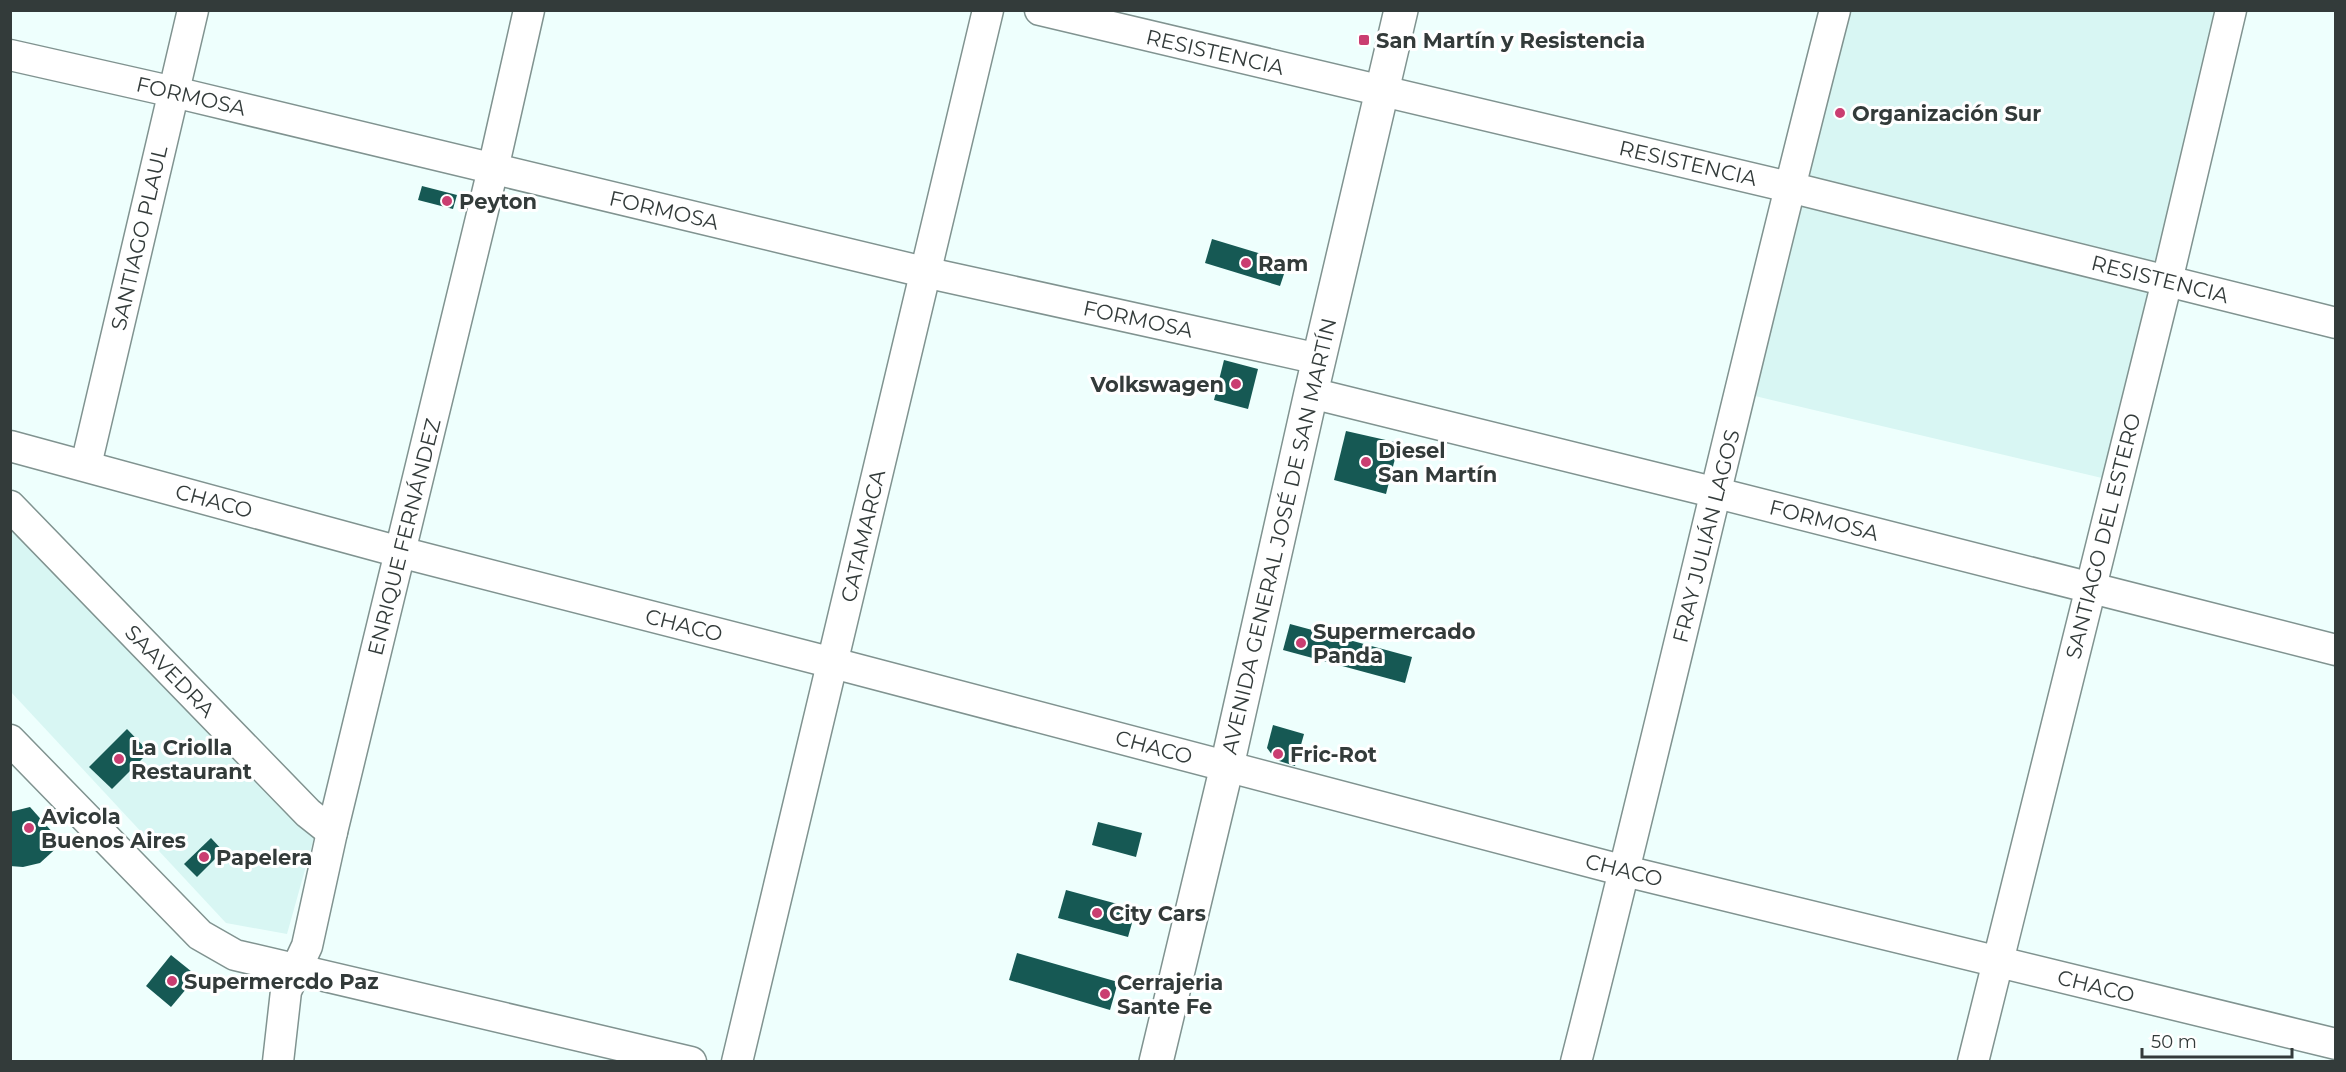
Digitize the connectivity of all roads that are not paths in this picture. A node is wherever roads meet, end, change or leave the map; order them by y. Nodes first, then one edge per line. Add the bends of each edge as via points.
1 (193, 10) edge
2 (529, 10) edge
3 (988, 10) edge
4 (1040, 10) edge
5 (1401, 10) edge
6 (1835, 10) edge
7 (2231, 10) edge
8 (10, 55) edge
9 (1382, 91) junction
10 (174, 92) junction
11 (493, 170) junction
12 (1789, 187) junction
13 (924, 272) junction
14 (2167, 281) junction
15 (2336, 322) edge
16 (1319, 359) junction
17 (1311, 393) junction
18 (10, 446) edge
19 (86, 465) junction
20 (1717, 493) junction
21 (10, 506) edge
22 (400, 552) junction
23 (2090, 589) junction
24 (2336, 650) edge
25 (833, 663) junction
26 (15, 756) edge
27 (1227, 766) junction
28 (332, 832) junction
29 (1625, 871) junction
30 (1998, 962) junction
31 (296, 970) junction
32 (2336, 1044) edge
33 (578, 1048) edge
34 (690, 1061) edge
35 (278, 1062) edge
36 (737, 1062) edge
37 (1156, 1062) edge
38 (1576, 1062) edge
39 (1973, 1062) edge

1 - 10 street, SANTIAGO PLAUL
2 - 11 street, ENRIQUE FERNÁNDEZ
3 - 13 street, CATAMARCA
4 - 9 street, RESISTENCIA
5 - 9 main road, AVENIDA GENERAL JOSÉ DE SAN MARTÍN
6 - 12 street, FRAY JULIÁN LAGOS
7 - 14 street, SANTIAGO DEL ESTERO
8 - 10 street, FORMOSA
9 - 12 street, RESISTENCIA
9 - 16 main road, AVENIDA GENERAL JOSÉ DE SAN MARTÍN
10 - 11 street, FORMOSA
10 - 19 street, SANTIAGO PLAUL
11 - 13 street, FORMOSA
11 - 22 street, ENRIQUE FERNÁNDEZ
12 - 14 street, RESISTENCIA
12 - 20 street, FRAY JULIÁN LAGOS
13 - 16 street, FORMOSA
13 - 25 street, CATAMARCA
14 - 15 street, RESISTENCIA
14 - 23 street, SANTIAGO DEL ESTERO
16 - 17 main road, AVENIDA GENERAL JOSÉ DE SAN MARTÍN
17 - 20 street, FORMOSA
17 - 27 main road, AVENIDA GENERAL JOSÉ DE SAN MARTÍN
18 - 19 street, CHACO
19 - 22 street, CHACO
20 - 23 street, FORMOSA
20 - 29 street, FRAY JULIÁN LAGOS
21 - 28 street, SAAVEDRA via 308,813
22 - 25 street, CHACO
22 - 28 street, ENRIQUE FERNÁNDEZ
23 - 24 street, FORMOSA
23 - 30 street, SANTIAGO DEL ESTERO
25 - 27 street, CHACO
25 - 36 street, CATAMARCA
26 - 31 street via 200,935 235,955
27 - 29 street, CHACO
27 - 37 main road, AVENIDA GENERAL JOSÉ DE SAN MARTÍN
28 - 31 street, ENRIQUE FERNÁNDEZ via 307,945
29 - 30 street, CHACO
29 - 38 street, FRAY JULIÁN LAGOS
30 - 32 street, CHACO
30 - 39 street, SANTIAGO DEL ESTERO
31 - 33 street
31 - 35 street, ENRIQUE FERNÁNDEZ via 286,991
33 - 34 street

